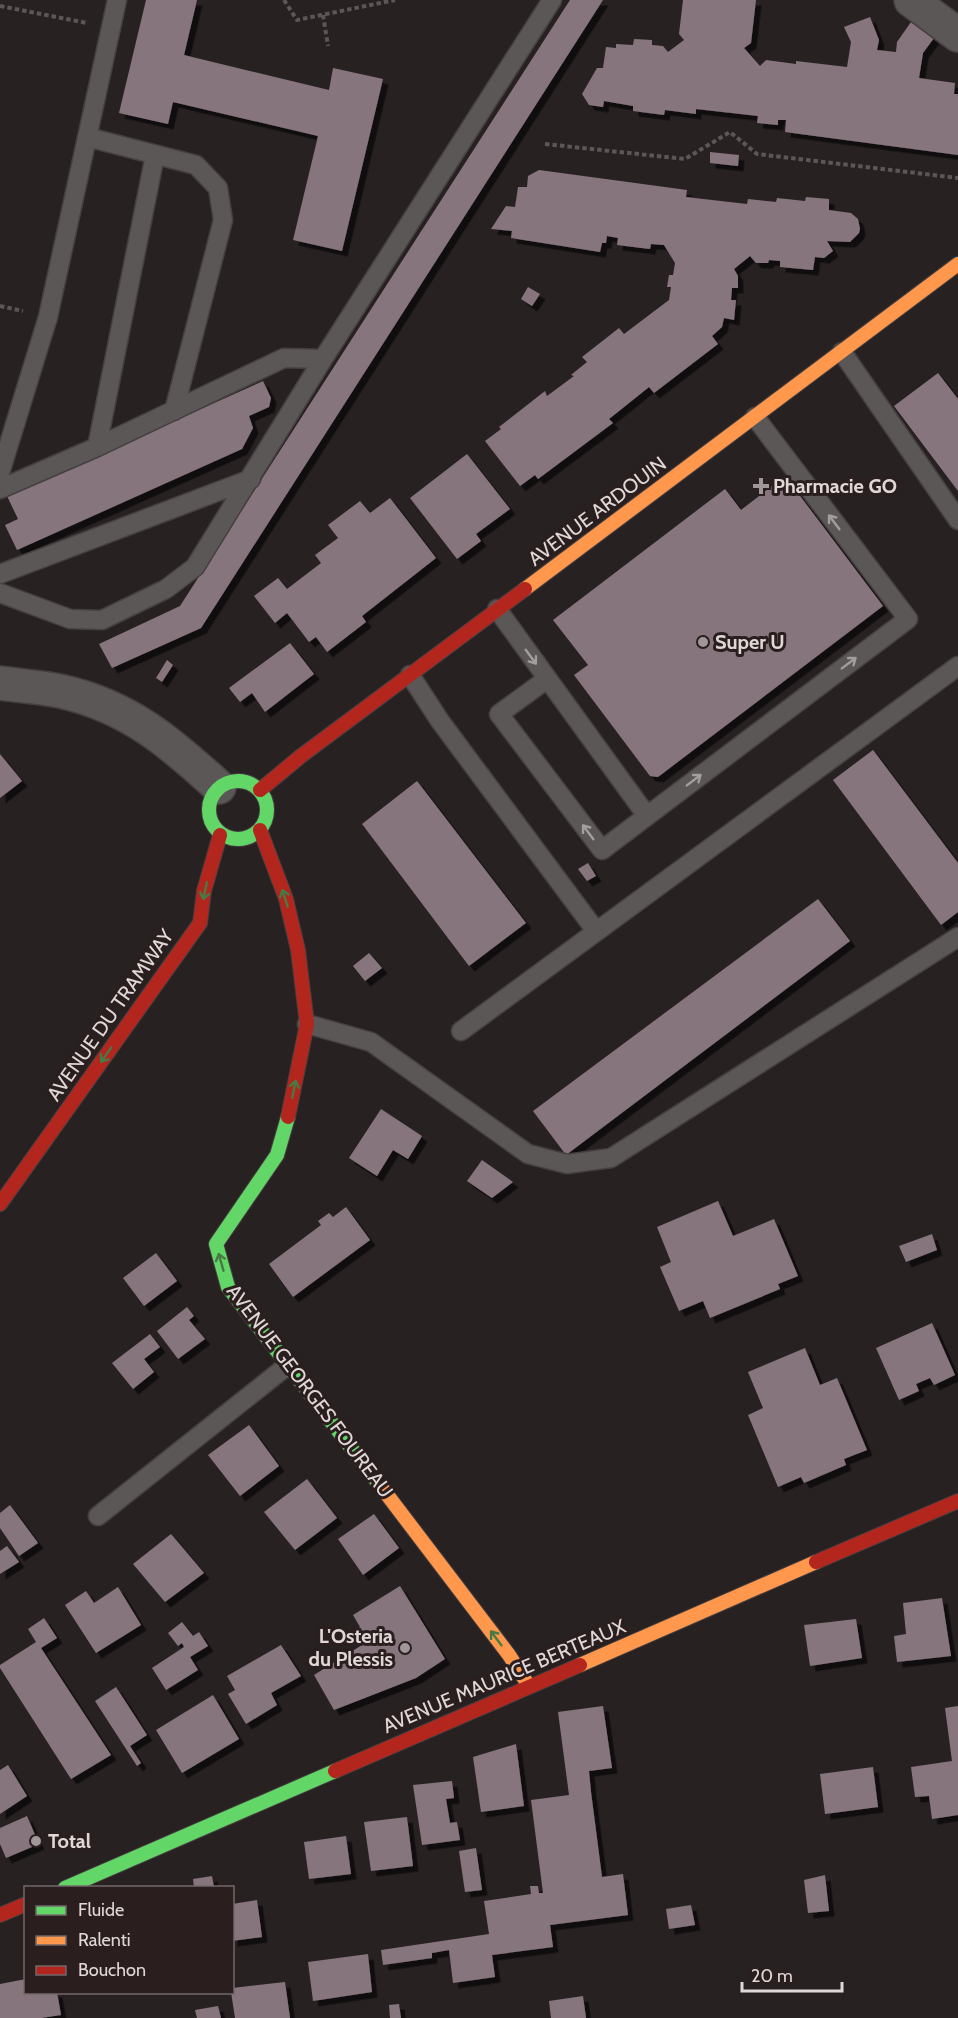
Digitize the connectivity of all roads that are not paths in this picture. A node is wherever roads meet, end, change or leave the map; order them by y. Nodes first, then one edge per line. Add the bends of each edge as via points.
1 (117, 0) edge
2 (552, 0) edge
3 (911, 0) edge
4 (958, 35) edge
5 (87, 137) junction
6 (155, 154) junction
7 (958, 264) edge
8 (842, 352) junction
9 (323, 359) junction
10 (174, 411) junction
11 (755, 417) junction
12 (97, 447) junction
13 (0, 473) edge
14 (251, 478) junction
15 (0, 489) edge
16 (958, 520) edge
17 (0, 574) edge
18 (0, 592) edge
19 (497, 609) junction
20 (958, 666) edge
21 (410, 675) junction
22 (547, 679) junction
23 (0, 682) edge
24 (219, 787) junction
25 (260, 790) junction
26 (647, 816) junction
27 (261, 830) junction
28 (220, 835) junction
29 (596, 932) junction
30 (958, 937) edge
31 (307, 1024) junction
32 (461, 1031) dead end
33 (0, 1204) edge
34 (288, 1365) junction
35 (958, 1501) edge
36 (98, 1516) dead end
37 (529, 1686) junction
38 (66, 1886) edge
39 (24, 1905) edge
40 (0, 1915) edge

1 - 5 lane
2 - 9 lane
3 - 4 street
5 - 6 lane
5 - 13 lane via 48,317
6 - 10 lane via 196,165 218,188 223,220
6 - 12 lane
7 - 8 street, AVENUE ARDOUIN
8 - 11 street, AVENUE ARDOUIN
8 - 16 lane
9 - 10 lane via 285,358
9 - 14 lane
10 - 12 lane
11 - 19 street, AVENUE ARDOUIN
26 -> 11 lane via 908,619
12 - 15 lane
14 - 17 lane
14 - 18 lane via 195,567 166,589 102,620 70,619
19 - 21 street, AVENUE ARDOUIN
19 -> 22 lane
20 - 29 lane
21 - 25 street, AVENUE ARDOUIN
21 - 29 lane
22 - 26 lane
26 -> 22 lane via 602,850 499,714
23 - 24 street via 64,692 127,714 178,750
24 - 25 street via 243,781
24 - 28 street via 210,798 208,813
25 - 27 street via 267,805 267,818
27 - 28 street via 240,840
31 -> 27 street, AVENUE GEORGES FOUREAU via 298,950 286,899
28 -> 33 street, AVENUE DU TRAMWAY via 204,891 200,923
29 - 32 lane
30 - 31 lane via 611,1158 567,1164 528,1154 371,1042
34 -> 31 street, AVENUE GEORGES FOUREAU via 228,1287 216,1244 277,1155
34 - 36 lane
37 -> 34 street, AVENUE GEORGES FOUREAU
35 - 37 street, AVENUE MAURICE BERTEAUX
37 - 38 street, AVENUE MAURICE BERTEAUX
39 - 40 street

